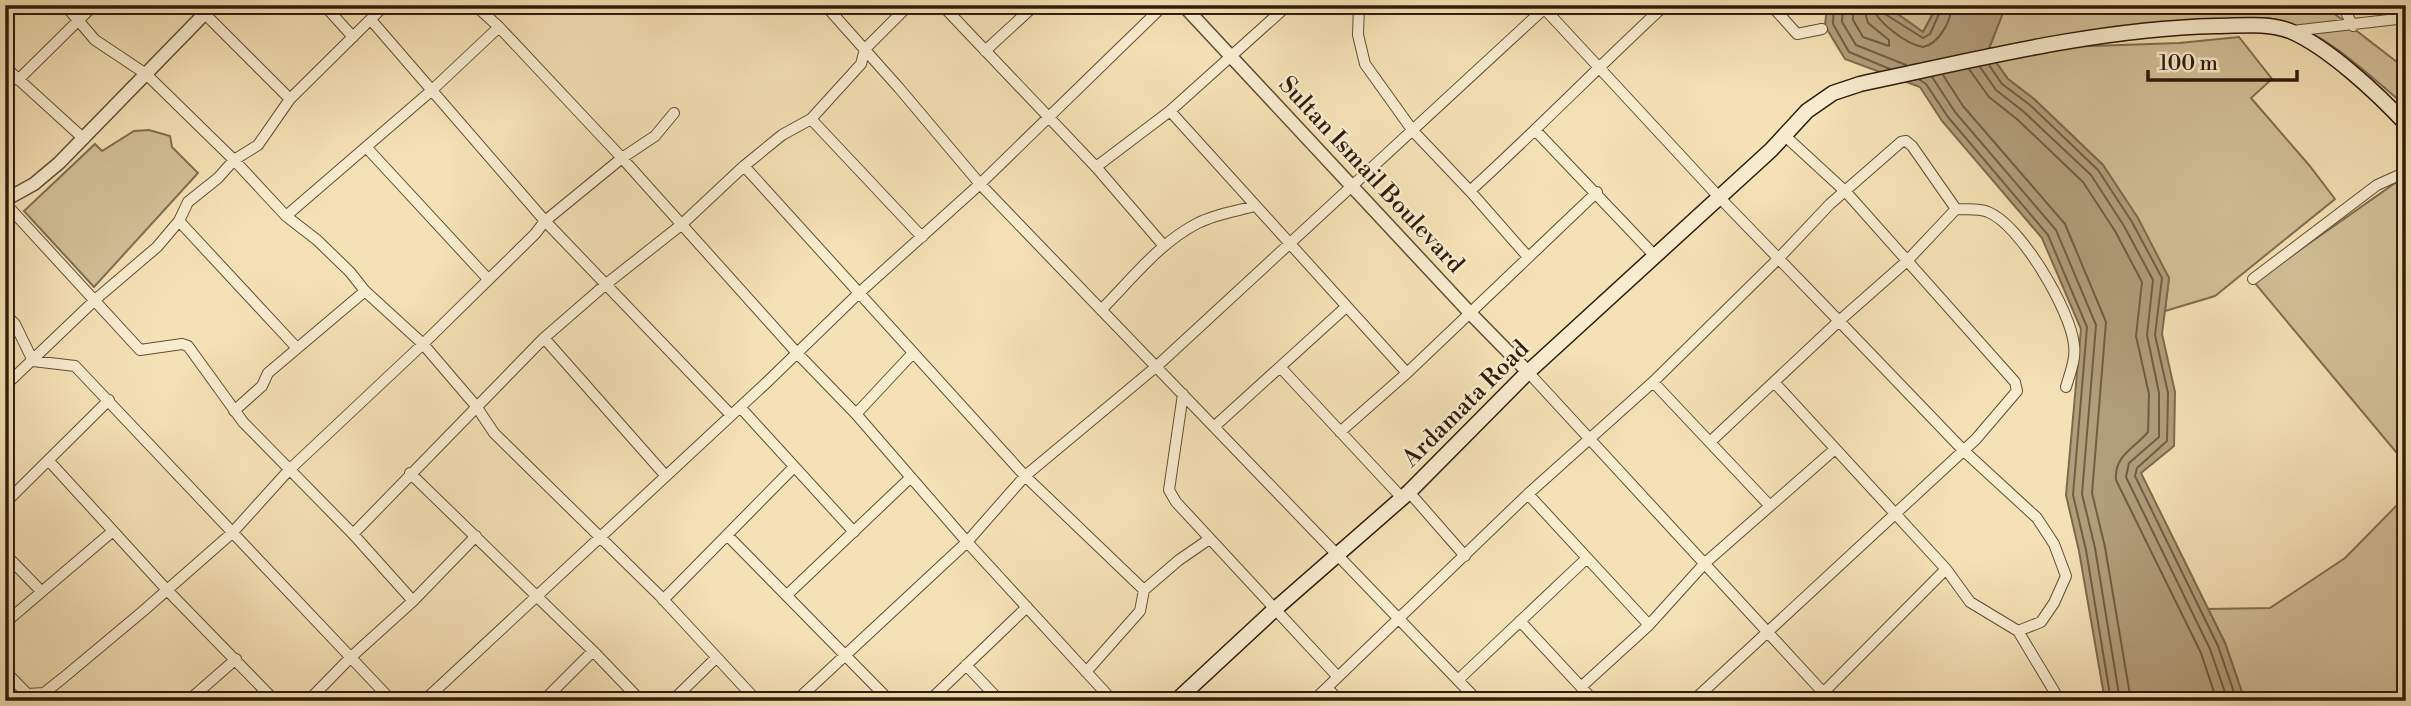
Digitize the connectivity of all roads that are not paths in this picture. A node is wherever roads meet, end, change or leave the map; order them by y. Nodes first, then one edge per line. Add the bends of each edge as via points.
1 (65, 5) edge
2 (94, 5) edge
3 (324, 5) edge
4 (385, 5) edge
5 (475, 5) edge
6 (825, 5) edge
7 (909, 5) edge
8 (942, 5) edge
9 (1035, 5) edge
10 (1164, 5) edge
11 (1183, 5) edge
12 (1288, 5) edge
13 (1359, 5) edge
14 (1665, 5) edge
15 (1771, 5) edge
16 (2342, 5) edge
17 (1544, 7) edge
18 (204, 8) edge
19 (2406, 18) edge
20 (80, 20) junction
21 (371, 20) junction
22 (2353, 26) junction
23 (499, 27) junction
24 (1822, 29) dead end
25 (2291, 32) junction
26 (353, 37) junction
27 (865, 49) junction
28 (985, 51) junction
29 (1229, 55) junction
30 (5, 67) edge
31 (1597, 67) junction
32 (146, 74) junction
33 (18, 79) junction
34 (430, 91) junction
35 (290, 99) junction
36 (1170, 111) junction
37 (674, 113) dead end
38 (1048, 117) junction
39 (811, 120) junction
40 (2406, 124) edge
41 (1413, 131) junction
42 (1536, 131) junction
43 (1784, 135) junction
44 (84, 139) junction
45 (366, 147) junction
46 (622, 158) junction
47 (234, 160) junction
48 (744, 166) junction
49 (1096, 167) junction
50 (2406, 172) edge
51 (980, 184) junction
52 (1352, 185) junction
53 (1470, 191) junction
54 (1597, 192) junction
55 (1846, 192) junction
56 (1718, 196) junction
57 (5, 201) edge
58 (1255, 206) junction
59 (1956, 209) junction
60 (286, 216) junction
61 (178, 221) junction
62 (545, 221) junction
63 (681, 225) junction
64 (922, 237) junction
65 (1289, 243) junction
66 (1164, 246) junction
67 (1654, 255) junction
68 (1528, 257) junction
69 (1779, 258) junction
70 (1907, 261) junction
71 (488, 279) junction
72 (2253, 279) dead end
73 (605, 285) junction
74 (365, 291) junction
75 (859, 293) junction
76 (96, 299) junction
77 (1346, 307) junction
78 (1101, 310) junction
79 (1470, 313) junction
80 (5, 314) edge
81 (1839, 321) junction
82 (544, 338) junction
83 (423, 344) junction
84 (296, 347) junction
85 (797, 353) junction
86 (914, 353) junction
87 (33, 361) junction
88 (1157, 366) junction
89 (1280, 367) junction
90 (1528, 372) junction
91 (1407, 373) junction
92 (1653, 382) junction
93 (1773, 383) junction
94 (5, 386) edge
95 (2066, 387) dead end
96 (1184, 394) junction
97 (109, 400) junction
98 (476, 406) junction
99 (740, 407) junction
100 (234, 411) junction
101 (856, 414) junction
102 (731, 415) junction
103 (1215, 426) junction
104 (1340, 432) junction
105 (1592, 439) junction
106 (1710, 442) junction
107 (1835, 449) junction
108 (1963, 450) junction
109 (49, 461) junction
110 (794, 467) junction
111 (289, 470) junction
112 (411, 473) junction
113 (665, 475) junction
114 (1025, 477) junction
115 (910, 478) junction
116 (1528, 494) junction
117 (1406, 495) junction
118 (5, 503) edge
119 (1770, 506) junction
120 (1895, 513) junction
121 (113, 531) junction
122 (854, 531) junction
123 (232, 533) junction
124 (353, 534) junction
125 (727, 535) junction
126 (476, 536) junction
127 (601, 537) junction
128 (1208, 540) junction
129 (967, 542) junction
130 (5, 554) edge
131 (1337, 555) junction
132 (1465, 556) junction
133 (1587, 558) junction
134 (1705, 563) junction
135 (1946, 569) junction
136 (167, 590) junction
137 (1144, 590) junction
138 (41, 591) junction
139 (787, 595) junction
140 (538, 597) junction
141 (663, 600) junction
142 (413, 601) junction
143 (1027, 607) junction
144 (1274, 610) junction
145 (1400, 619) junction
146 (1521, 621) junction
147 (5, 623) edge
148 (1649, 625) junction
149 (1767, 631) junction
150 (2018, 631) junction
151 (593, 651) junction
152 (845, 655) junction
153 (350, 658) junction
154 (716, 658) junction
155 (236, 659) junction
156 (966, 665) junction
157 (5, 671) edge
158 (1086, 672) junction
159 (1338, 677) junction
160 (1458, 680) junction
161 (1581, 687) junction
162 (1327, 688) junction
163 (31, 697) edge
164 (1823, 698) edge
165 (2057, 699) edge
166 (16, 701) edge
167 (188, 701) edge
168 (275, 701) edge
169 (307, 701) edge
170 (392, 701) edge
171 (424, 701) edge
172 (543, 701) edge
173 (641, 701) edge
174 (672, 701) edge
175 (757, 701) edge
176 (796, 701) edge
177 (890, 701) edge
178 (929, 701) edge
179 (1000, 701) edge
180 (1113, 701) edge
181 (1176, 701) edge
182 (1313, 701) edge
183 (1340, 701) edge
184 (1478, 701) edge
185 (1594, 701) edge
186 (1693, 701) edge

1 - 20 street
2 - 20 street
3 - 26 street
4 - 21 street
5 - 23 street
6 - 27 street
7 - 27 street
8 - 28 street
9 - 28 street
10 - 38 street
11 - 29 street, Sultan Ismail Boulevard
12 - 29 street
13 - 41 street via 1358,35 1365,64
14 - 31 street
15 - 24 street via 1797,34
16 - 22 street
17 - 31 street
17 - 41 street
18 - 32 street
18 - 35 street
19 - 22 street
20 - 32 street via 95,40
20 - 33 street
21 - 26 street
21 - 34 street
22 - 25 street
23 - 34 street
23 - 46 street
25 - 40 main road via 2324,51
25 - 43 main road, Ardamata Road via 2272,26 2195,27 2110,33 2015,51 1833,93
26 - 35 street
27 - 39 street via 861,64
27 - 51 street
28 - 38 street
29 - 36 street
29 - 52 street, Sultan Ismail Boulevard
30 - 33 street
31 - 42 street
31 - 56 street
32 - 44 street
32 - 47 street
33 - 44 street
34 - 45 street
34 - 62 street
35 - 47 street via 258,145
36 - 49 street
36 - 58 street
37 - 46 street via 655,136
38 - 49 street
38 - 51 street
39 - 48 street via 782,135
39 - 64 street
41 - 52 street
41 - 53 street
42 - 53 street
42 - 54 street
43 - 55 street
43 - 56 main road, Ardamata Road
44 - 57 street via 34,184
45 - 60 street
45 - 71 street
46 - 62 street
46 - 63 street
47 - 60 street
47 - 61 street via 188,202
48 - 63 street
48 - 75 street
49 - 66 street
50 - 72 street via 2377,185
51 - 64 street
51 - 78 street
52 - 65 street
52 - 79 street, Sultan Ismail Boulevard
53 - 68 street
54 - 67 street
54 - 68 street
55 - 59 street via 1906,141
55 - 69 street
55 - 70 street
56 - 67 main road, Ardamata Road
56 - 69 street
57 - 76 street
58 - 65 street
58 - 66 street via 1201,221
59 - 70 street
59 - 95 street via 1986,211 2000,219 2037,263 2070,324 2073,361
60 - 74 street via 317,240
61 - 76 street via 157,247
61 - 84 street
62 - 71 street
62 - 73 street
63 - 73 street
63 - 85 street
64 - 75 street
65 - 77 street
65 - 88 street
66 - 78 street
67 - 90 main road, Ardamata Road
68 - 79 street
69 - 81 street
69 - 92 street
70 - 81 street
70 - 108 street via 2015,382 2013,398
71 - 83 street
73 - 82 street
73 - 102 street
74 - 83 street
74 - 84 street
75 - 85 street
75 - 86 street
76 - 87 street
76 - 100 street via 140,350 188,346
77 - 89 street
77 - 91 street
78 - 88 street
79 - 90 street, Sultan Ismail Boulevard
79 - 91 street
80 - 87 street
81 - 93 street
81 - 108 street
82 - 98 street
82 - 113 street
83 - 98 street
83 - 111 street
84 - 100 street
85 - 99 street
85 - 101 street
86 - 101 street
86 - 114 street
87 - 94 street
87 - 97 street via 75,366
88 - 96 street
88 - 114 street
89 - 103 street
89 - 104 street
90 - 105 street
90 - 117 main road, Ardamata Road
91 - 104 street
92 - 105 street
92 - 106 street
93 - 106 street
93 - 107 street
96 - 103 street
96 - 128 street via 1169,490
97 - 109 street
97 - 123 street
98 - 112 street
98 - 127 street via 494,433
99 - 102 street
99 - 110 street
100 - 111 street
101 - 115 street
102 - 113 street
103 - 131 street
104 - 117 street
105 - 116 street
105 - 134 street
106 - 119 street
107 - 119 street
107 - 120 street
108 - 120 street
108 - 150 street via 2037,519 2054,544 2066,576 2041,622
109 - 118 street
109 - 121 street
110 - 122 street
110 - 125 street
111 - 123 street
111 - 124 street
112 - 124 street
112 - 126 street
113 - 127 street
114 - 129 street
114 - 137 street
115 - 122 street
115 - 129 street
116 - 132 street
116 - 133 street
117 - 131 main road, Ardamata Road
117 - 132 street
119 - 134 street
120 - 135 street
120 - 149 street
121 - 136 street
121 - 138 street
122 - 139 street
123 - 136 street
123 - 153 street
124 - 142 street
125 - 139 street
125 - 141 street
126 - 140 street
126 - 142 street
127 - 140 street
127 - 141 street
128 - 137 street
128 - 144 street
129 - 143 street
129 - 152 street
130 - 138 street
131 - 144 main road, Ardamata Road
131 - 145 street
132 - 145 street
133 - 146 street
133 - 148 street
134 - 148 street
134 - 149 street
135 - 150 street via 1970,602
135 - 164 street
136 - 155 street
136 - 163 street via 44,693
137 - 158 street via 1140,611
138 - 147 street
139 - 152 street
140 - 151 street
140 - 171 street
141 - 154 street
142 - 153 street
143 - 156 street
143 - 158 street
144 - 159 street
144 - 181 main road, Ardamata Road
145 - 159 street
145 - 160 street
146 - 160 street
146 - 161 street
148 - 161 street
149 - 164 street
149 - 186 street
150 - 165 street
151 - 172 street
151 - 173 street
152 - 176 street
152 - 177 street
153 - 169 street
153 - 170 street
154 - 174 street
154 - 175 street
155 - 167 street
155 - 168 street
156 - 178 street
156 - 179 street
157 - 163 street
158 - 180 street
159 - 162 street
160 - 184 street
161 - 185 street
162 - 182 street
162 - 183 street
163 - 166 street

